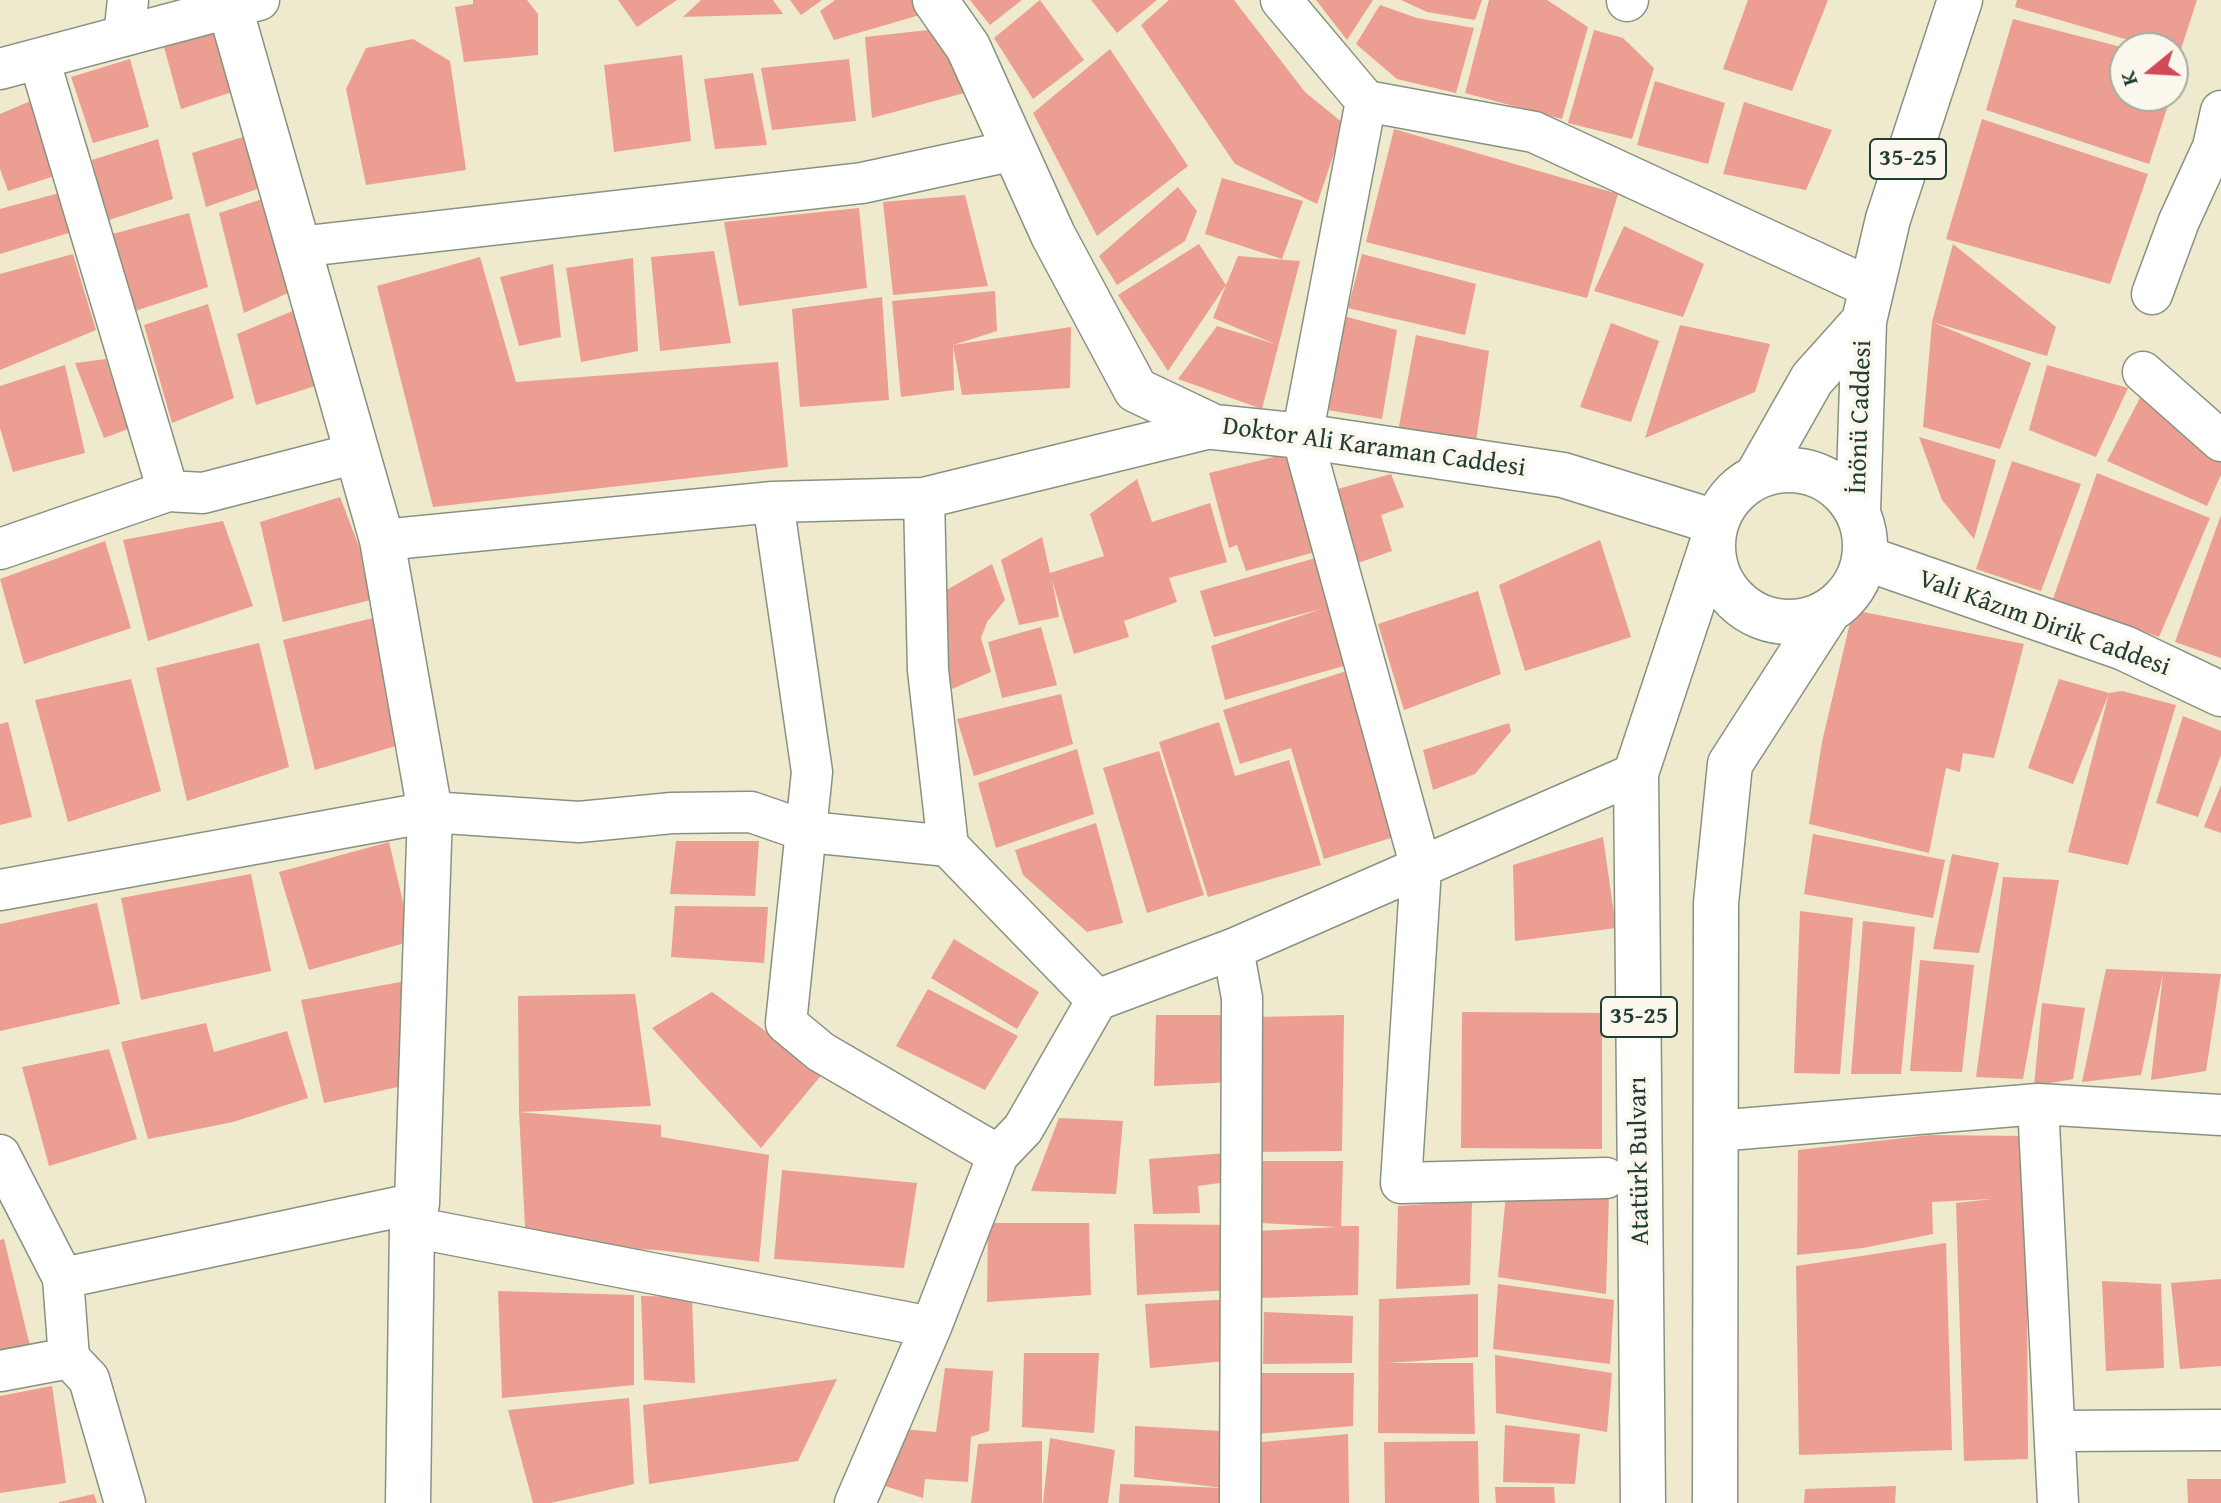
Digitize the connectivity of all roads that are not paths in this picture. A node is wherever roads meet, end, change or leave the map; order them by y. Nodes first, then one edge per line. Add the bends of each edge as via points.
1 (935, 0) edge
2 (1281, 0) edge
3 (1960, 0) edge
4 (245, 4) edge
5 (126, 18) edge
6 (39, 59) junction
7 (0, 69) edge
8 (1366, 101) junction
9 (2218, 135) edge
10 (1015, 150) junction
11 (298, 247) junction
12 (2152, 294) dead end
13 (1868, 304) junction
14 (2143, 372) dead end
15 (1214, 427) junction
16 (1302, 436) junction
17 (2221, 441) edge
18 (357, 453) junction
19 (1757, 476) junction
20 (168, 491) junction
21 (924, 498) junction
22 (773, 502) junction
23 (1858, 512) junction
24 (1714, 533) junction
25 (2, 539) edge
26 (382, 540) junction
27 (1865, 558) junction
28 (1828, 612) junction
29 (2221, 694) edge
30 (1636, 773) junction
31 (430, 812) junction
32 (809, 832) junction
33 (948, 846) junction
34 (1421, 868) junction
35 (0, 890) edge
36 (1233, 949) junction
37 (1097, 1000) junction
38 (2038, 1104) junction
39 (2221, 1115) edge
40 (1716, 1131) junction
41 (0, 1155) edge
42 (998, 1155) junction
43 (1606, 1178) dead end
44 (414, 1215) junction
45 (63, 1278) junction
46 (931, 1327) junction
47 (69, 1358) junction
48 (0, 1371) edge
49 (2221, 1430) edge
50 (2057, 1431) junction
51 (125, 1503) edge
52 (408, 1503) edge
53 (855, 1503) edge
54 (1240, 1503) edge
55 (1643, 1503) edge
56 (1715, 1503) edge
57 (2058, 1503) edge

1 - 10 main road, Doktor Ali Karaman Caddesi via 968,47
2 - 8 street
3 - 13 main road, İnönü Caddesi / 35-25 via 1888,219
4 - 5 street
4 - 11 main road
5 - 6 street
6 - 7 street
6 - 20 street
8 - 13 street via 1534,132
8 - 16 street
9 - 12 street
10 - 11 street via 862,183
10 - 15 main road, Doktor Ali Karaman Caddesi via 1053,235 1136,390
11 - 18 main road
13 - 19 main road, İnönü Caddesi / 35-25 via 1812,379
13 - 23 main road, İnönü Caddesi / 35-25
14 - 17 street
15 - 16 main road, Doktor Ali Karaman Caddesi
15 - 21 street
16 - 24 main road, Doktor Ali Karaman Caddesi via 1563,475
16 - 34 street
18 - 20 street via 203,493
18 - 26 main road
19 - 23 main road via 1780,469 1826,478
19 - 24 main road, 35-25 via 1731,495
20 - 25 street
21 - 22 street
21 - 33 street via 928,670
22 - 26 street
22 - 32 street via 812,772
23 - 27 main road, 35-25
24 - 28 main road via 1715,566 1724,588 1750,611 1783,623
24 - 30 main road, Atatürk Bulvarı / 35-25
26 - 31 main road
27 - 28 main road, 35-25 via 1858,580
27 - 29 main road, Vali Kâzım Dirik Caddesi via 2124,648
28 - 40 main road, 35-25 via 1730,764 1716,903
30 - 34 street
30 - 55 main road, Atatürk Bulvarı / 35-25
31 - 32 street via 579,822 751,812
31 - 35 street
31 - 44 main road
32 - 33 street
32 - 42 street via 786,1023 821,1052
33 - 37 street
34 - 36 street
34 - 43 street via 1401,1183
36 - 37 street
36 - 54 street via 1242,998
37 - 42 street via 1023,1129
38 - 39 street
38 - 40 street
38 - 50 street
40 - 56 main road, 35-25
41 - 45 street
42 - 46 street
44 - 45 street
44 - 46 street
44 - 52 main road
45 - 47 street
46 - 53 street
47 - 48 street
47 - 51 street via 89,1379
49 - 50 street
50 - 57 street

